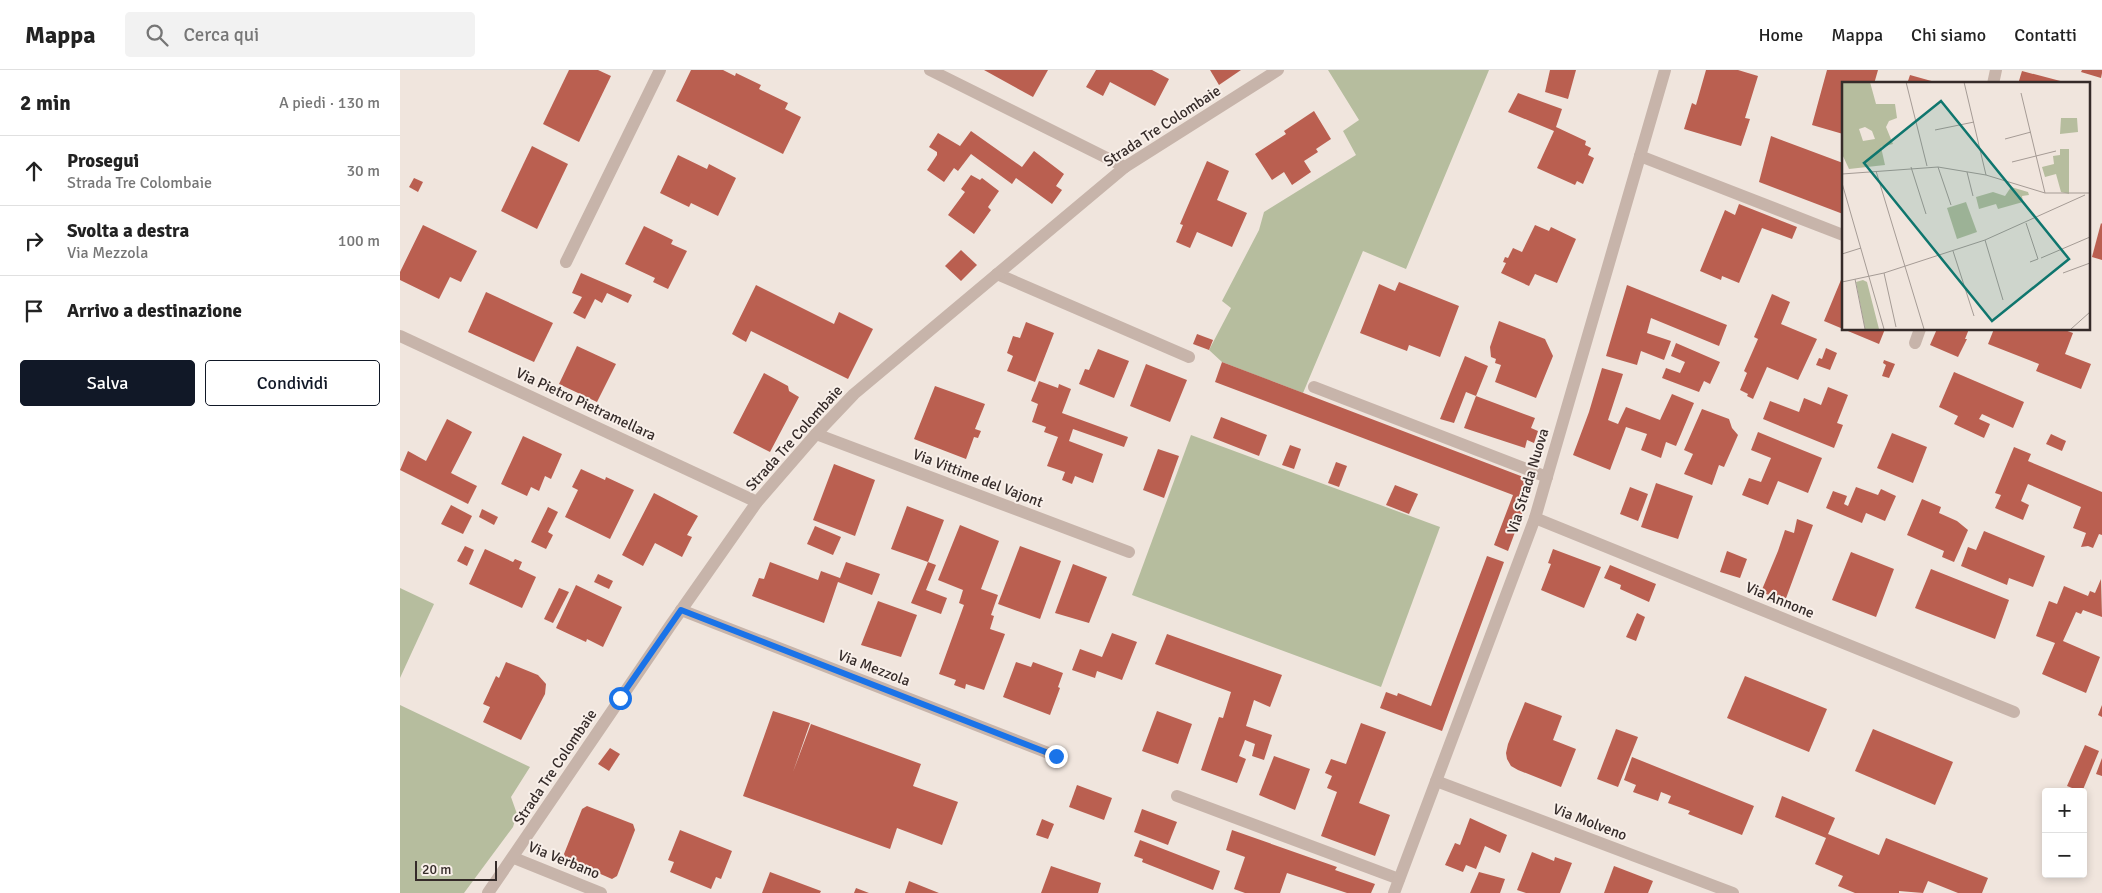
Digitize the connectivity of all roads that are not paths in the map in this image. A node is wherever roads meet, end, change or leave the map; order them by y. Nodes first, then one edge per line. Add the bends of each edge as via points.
1 (660, 70) edge
2 (930, 70) edge
3 (1278, 70) edge
4 (1665, 70) edge
5 (1640, 156) junction
6 (1125, 168) junction
7 (1842, 235) edge
8 (566, 262) dead end
9 (996, 274) junction
10 (1920, 330) edge
11 (400, 336) edge
12 (1915, 343) dead end
13 (1189, 357) dead end
14 (1314, 387) dead end
15 (816, 434) junction
16 (1547, 477) junction
17 (757, 502) junction
18 (1535, 518) junction
19 (1129, 552) dead end
20 (681, 610) junction
21 (2014, 712) dead end
22 (1056, 756) dead end
23 (1436, 781) junction
24 (1177, 796) dead end
25 (514, 858) junction
26 (1400, 879) junction
27 (488, 893) edge
28 (602, 893) edge
29 (1394, 893) edge
30 (1733, 893) edge

1 - 8 street
2 - 6 street
3 - 6 street, Strada Tre Colombaie
4 - 5 street, Via Strada Nuova
5 - 7 street
5 - 16 street, Via Strada Nuova
6 - 9 street, Strada Tre Colombaie
9 - 13 street
9 - 15 street, Strada Tre Colombaie via 854,394
10 - 12 street
11 - 17 street, Via Pietro Pietramellara
14 - 16 street
15 - 17 street, Strada Tre Colombaie
15 - 19 street, Via Vittime del Vajont
16 - 18 street, Via Strada Nuova
17 - 20 street, Strada Tre Colombaie
18 - 21 street, Via Annone
18 - 23 street, Via Strada Nuova
20 - 22 street, Via Mezzola
20 - 25 street, Strada Tre Colombaie
23 - 26 street, Via Strada Nuova
23 - 30 street, Via Molveno
24 - 26 street
25 - 27 street, Strada Tre Colombaie
25 - 28 street, Via Verbano
26 - 29 street, Via Strada Nuova

